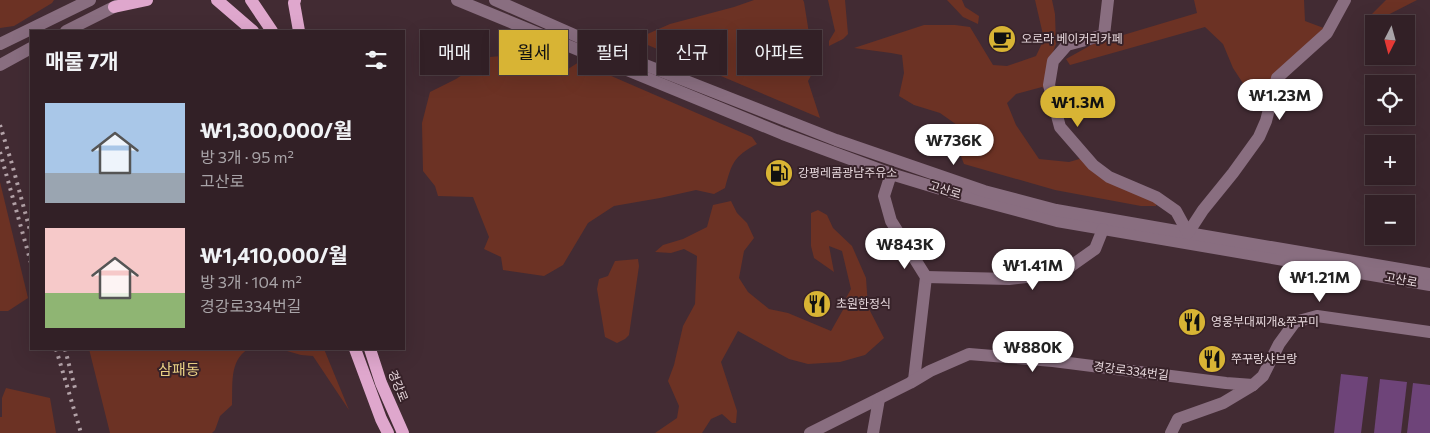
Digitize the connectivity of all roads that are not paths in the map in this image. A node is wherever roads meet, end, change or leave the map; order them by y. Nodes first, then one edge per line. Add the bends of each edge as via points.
1 (90, 0) edge
2 (128, 0) edge
3 (147, 0) edge
4 (217, 0) edge
5 (250, 0) edge
6 (295, 0) edge
7 (456, 0) edge
8 (495, 0) edge
9 (1108, 0) edge
10 (1345, 0) edge
11 (114, 7) junction
12 (68, 30) edge
13 (252, 30) edge
14 (271, 30) edge
15 (299, 30) edge
16 (0, 44) edge
17 (30, 49) edge
18 (0, 65) edge
19 (891, 174) junction
20 (1103, 229) junction
21 (1188, 233) junction
22 (1430, 274) edge
23 (926, 277) junction
24 (1430, 285) edge
25 (1430, 332) edge
26 (355, 350) edge
27 (370, 350) edge
28 (914, 380) junction
29 (1253, 385) junction
30 (878, 399) junction
31 (388, 433) edge
32 (403, 433) edge
33 (810, 433) edge
34 (873, 433) edge
35 (1171, 433) edge

1 - 16 street
2 - 11 street
3 - 11 main road
4 - 13 main road
5 - 14 main road
6 - 15 main road
7 - 19 street, 고산로 via 783,134
8 - 21 street, 고산로 via 836,140 984,191 1056,210
9 - 21 street via 1104,35 1067,46 1053,61 1049,85 1060,127 1093,165 1109,177 1156,197 1176,211
10 - 21 street via 1327,33 1277,78 1259,137
11 - 12 street
17 - 18 street
19 - 20 street, 고산로 via 967,197
19 - 23 street via 884,196 891,221
20 - 23 street via 1095,249 1061,273 1008,279
20 - 24 street, 고산로
21 - 22 street, 고산로
23 - 28 street
25 - 29 street via 1317,316 1295,322 1279,344 1263,376
26 - 31 main road
27 - 32 main road, 경강로 via 381,384
28 - 29 street, 경강로334번길 via 969,354
28 - 30 street, 경강로334번길
29 - 35 street via 1223,403 1178,419
30 - 33 street, 경강로334번길
30 - 34 street

